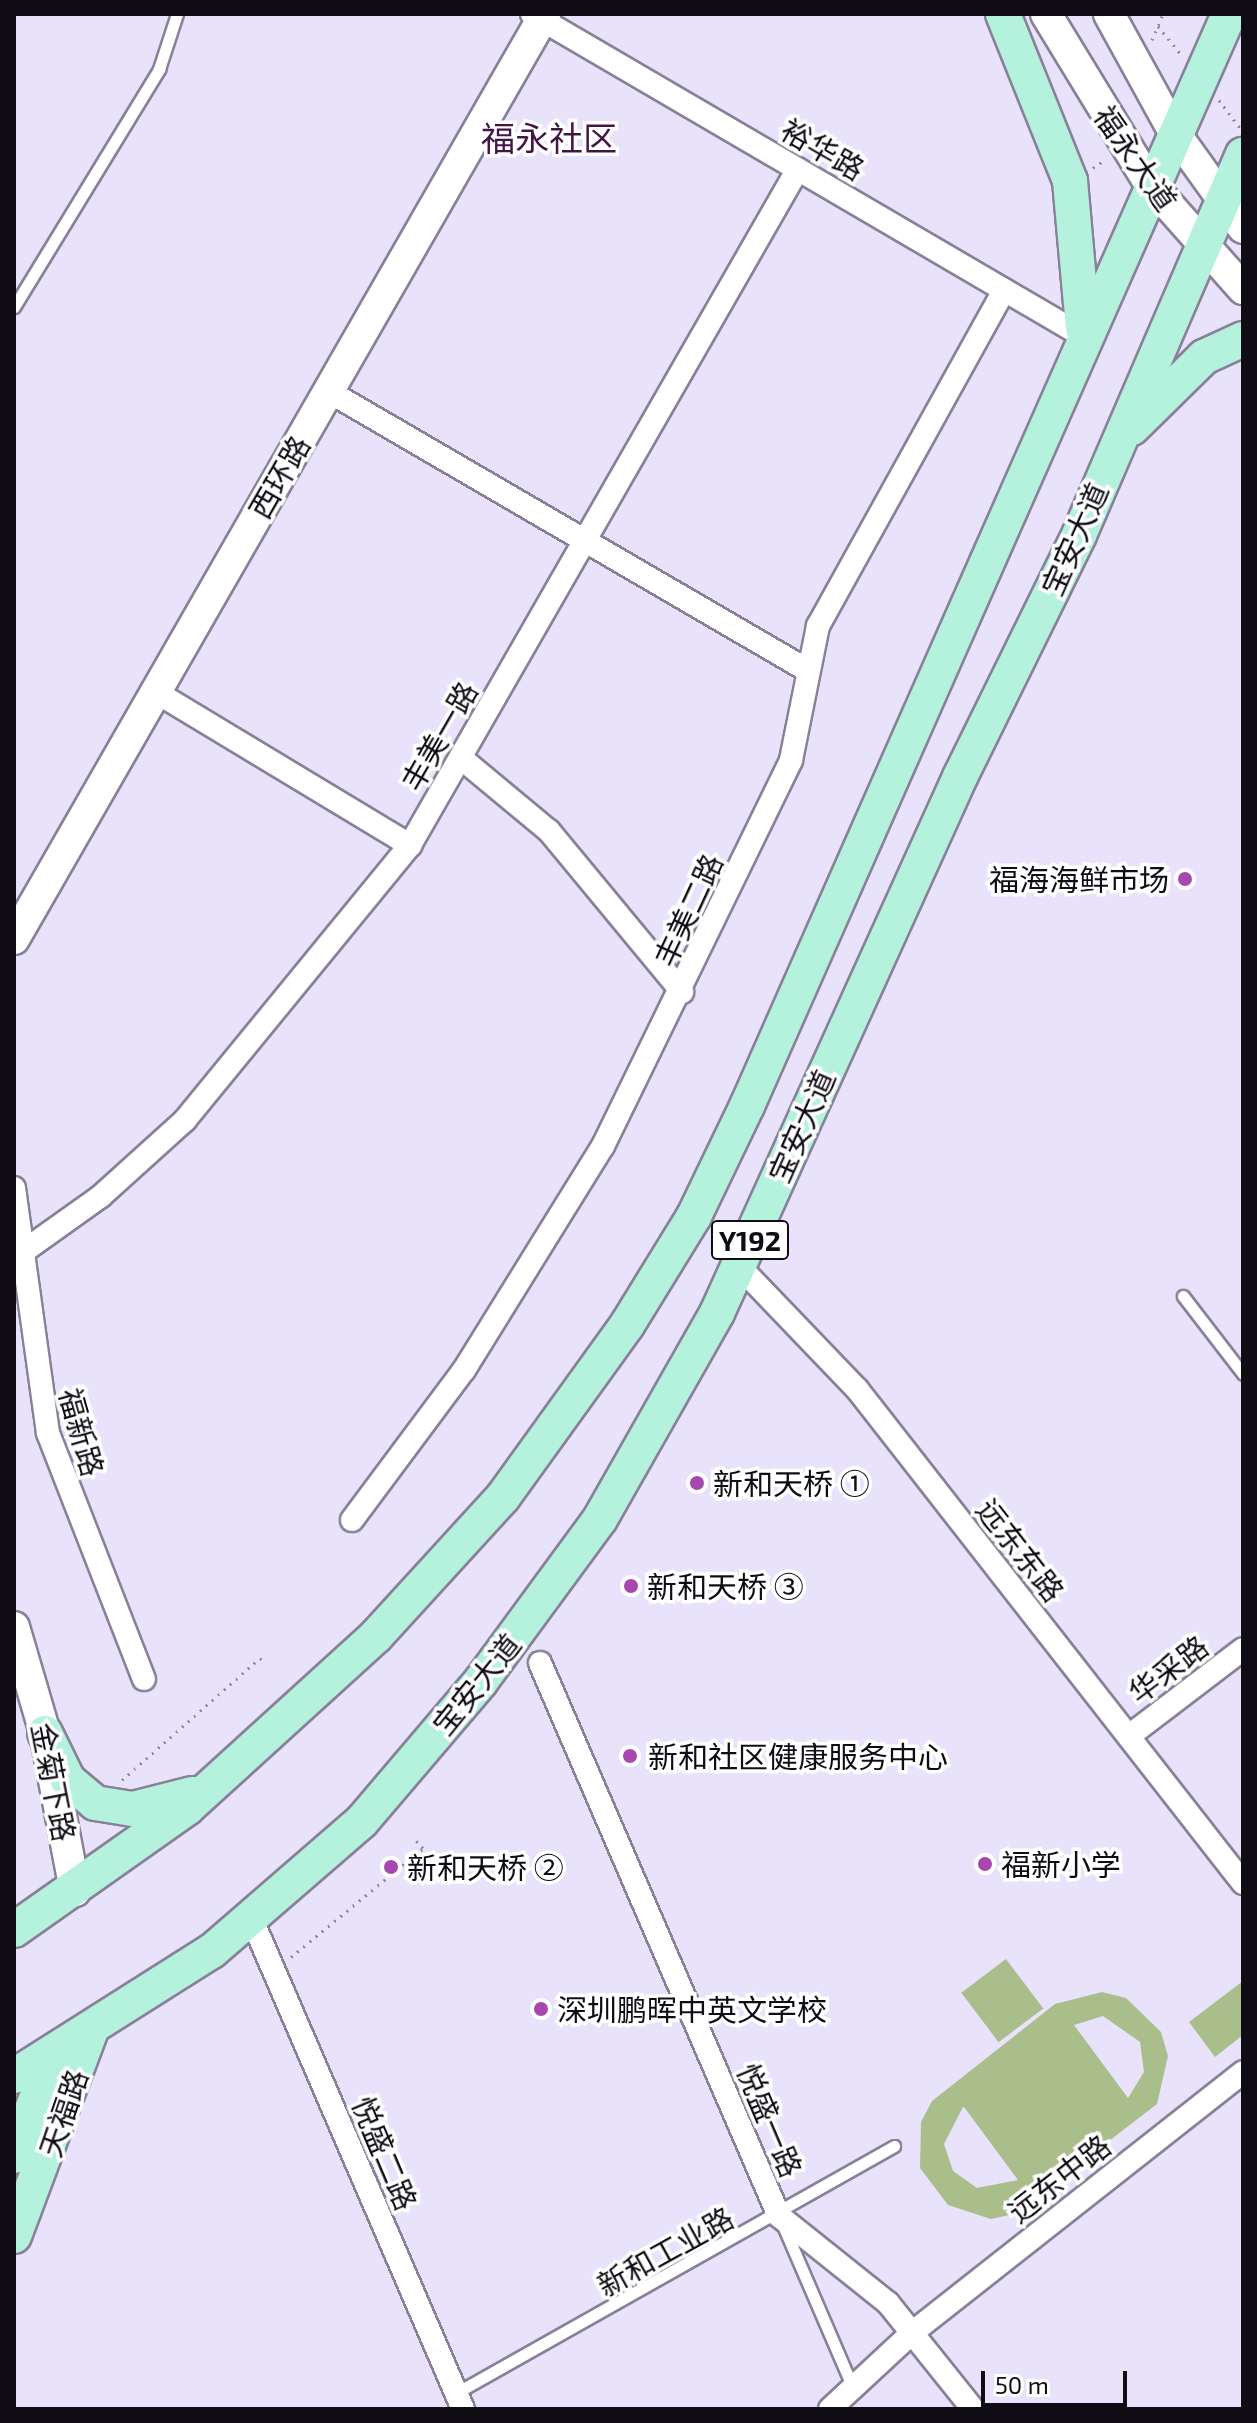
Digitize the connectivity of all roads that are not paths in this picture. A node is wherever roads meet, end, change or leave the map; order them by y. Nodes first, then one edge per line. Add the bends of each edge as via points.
1 (177, 14) edge
2 (1003, 14) edge
3 (1046, 14) edge
4 (1109, 14) edge
5 (1229, 14) edge
6 (540, 16) edge
7 (1174, 132) junction
8 (1243, 155) edge
9 (798, 169) junction
10 (1149, 183) junction
11 (1233, 215) edge
12 (1203, 249) junction
13 (1243, 289) edge
14 (1004, 290) junction
15 (14, 307) edge
16 (1083, 336) junction
17 (1243, 339) edge
18 (328, 391) junction
19 (1115, 446) junction
20 (586, 544) junction
21 (807, 670) junction
22 (156, 692) junction
23 (461, 758) junction
24 (410, 845) junction
25 (14, 939) edge
26 (682, 992) junction
27 (14, 1188) edge
28 (24, 1251) junction
29 (738, 1265) junction
30 (1183, 1296) dead end
31 (1243, 1374) edge
32 (352, 1520) dead end
33 (14, 1627) edge
34 (1243, 1649) edge
35 (540, 1663) dead end
36 (144, 1679) dead end
37 (45, 1733) junction
38 (1129, 1736) junction
39 (208, 1788) junction
40 (1243, 1883) edge
41 (75, 1891) junction
42 (252, 1920) junction
43 (14, 1930) edge
44 (90, 2033) junction
45 (53, 2055) junction
46 (1243, 2074) edge
47 (14, 2076) edge
48 (894, 2146) dead end
49 (14, 2156) edge
50 (779, 2216) junction
51 (14, 2236) edge
52 (913, 2332) junction
53 (853, 2388) junction
54 (459, 2401) edge
55 (830, 2409) edge
56 (973, 2409) edge

1 - 15 lane via 159,69
2 - 16 main road via 1070,181
3 - 10 street, 福永大道
4 - 7 street, 福永大道
5 - 7 main road, 宝安大道
6 - 9 street, 裕华路
6 - 18 street, 西环路
7 - 10 main road, 宝安大道 / Y192
7 - 11 street, 福永大道
8 - 11 main road, 宝安大道
9 - 14 street, 裕华路
9 - 20 street, 丰美一路
10 - 12 street, 福永大道
10 - 16 main road, 宝安大道 / Y192
11 - 12 main road, 宝安大道
12 - 13 street, 福永大道
12 - 19 main road, 宝安大道 / Y192
14 - 16 street, 裕华路
14 - 21 street, 丰美二路 via 864,533 818,626
16 - 39 main road, 宝安大道 / Y192 via 896,776 694,1216 627,1325 503,1497 376,1636
17 - 19 main road via 1218,346 1188,369
18 - 20 street
18 - 22 street, 西环路
19 - 29 main road, 宝安大道 / Y192
20 - 21 street
20 - 23 street, 丰美一路
21 - 26 street, 丰美二路 via 791,760
22 - 24 street
22 - 25 street, 西环路
23 - 24 street, 丰美一路
23 - 26 street via 549,831
24 - 28 street, 丰美一路 via 185,1120 101,1196
26 - 32 street, 丰美二路 via 603,1146 472,1357
27 - 28 street, 福新路
28 - 36 street, 福新路 via 48,1433
29 - 38 street, 远东东路 via 857,1389
29 - 42 main road, 宝安大道 / Y192 via 639,1457 558,1581 362,1821
30 - 31 lane
33 - 37 street, 金菊下路
34 - 38 street, 华采路
35 - 50 street, 悦盛一路
37 - 39 main road via 68,1780 95,1803 133,1809
37 - 41 street, 金菊下路
38 - 40 street, 远东东路
39 - 41 main road, 宝安大道 / Y192
41 - 43 main road, 宝安大道
42 - 44 main road, 宝安大道 / Y192
42 - 54 street, 悦盛二路
44 - 45 main road, 宝安大道 / Y192
44 - 51 main road, 天福路
45 - 47 main road, 宝安大道
45 - 49 main road, 天福路
46 - 52 street, 远东中路
48 - 50 lane, 新和工业路
50 - 52 street, 悦盛一路
50 - 53 lane
50 - 54 lane, 新和工业路
52 - 53 street, 远东中路
52 - 56 street, 悦盛一路
53 - 55 street, 远东中路

